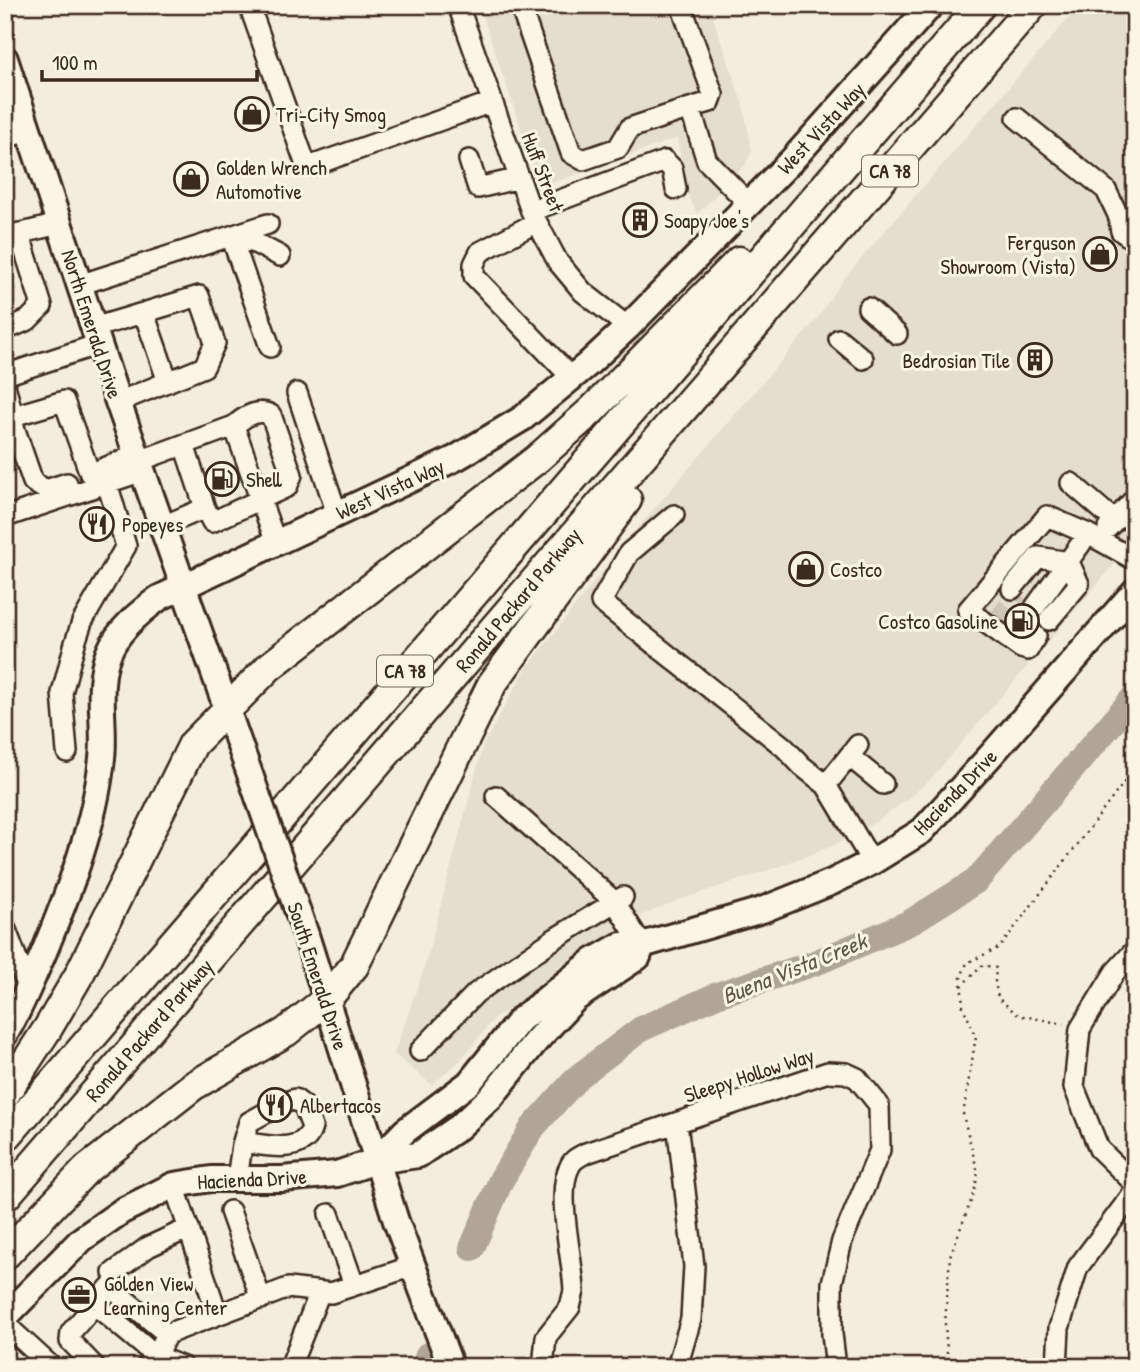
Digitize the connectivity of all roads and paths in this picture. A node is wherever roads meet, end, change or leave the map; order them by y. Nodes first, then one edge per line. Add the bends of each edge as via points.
1 (248, 5) edge
2 (458, 5) edge
3 (520, 5) edge
4 (681, 5) edge
5 (931, 5) edge
6 (981, 5) edge
7 (1033, 5) edge
8 (5, 59) edge
9 (492, 102) junction
10 (690, 108) junction
11 (1017, 118) dead end
12 (17, 134) edge
13 (469, 160) dead end
14 (520, 178) junction
15 (676, 188) dead end
16 (749, 204) junction
17 (807, 206) junction
18 (534, 216) junction
19 (59, 224) junction
20 (268, 224) dead end
21 (12, 235) edge
22 (231, 236) junction
23 (1135, 241) edge
24 (279, 256) dead end
25 (79, 285) junction
26 (868, 308) dead end
27 (144, 313) junction
28 (628, 327) junction
29 (5, 330) edge
30 (897, 334) dead end
31 (96, 336) junction
32 (747, 336) junction
33 (839, 339) dead end
34 (270, 347) dead end
35 (863, 359) dead end
36 (5, 375) edge
37 (572, 378) junction
38 (168, 382) junction
39 (5, 385) edge
40 (297, 393) dead end
41 (118, 402) junction
42 (13, 416) junction
43 (234, 426) junction
44 (184, 445) junction
45 (140, 462) junction
46 (99, 479) junction
47 (1071, 483) dead end
48 (1135, 498) edge
49 (261, 500) junction
50 (205, 508) junction
51 (337, 514) junction
52 (674, 515) dead end
53 (5, 517) edge
54 (1115, 520) junction
55 (163, 526) junction
56 (1093, 537) junction
57 (276, 543) junction
58 (1135, 560) edge
59 (1062, 564) junction
60 (184, 586) junction
61 (1135, 591) edge
62 (1008, 631) dead end
63 (227, 710) junction
64 (67, 752) dead end
65 (1135, 768) edge
66 (883, 784) dead end
67 (826, 785) junction
68 (495, 796) dead end
69 (872, 862) junction
70 (619, 899) junction
71 (5, 927) edge
72 (642, 945) junction
73 (1135, 950) edge
74 (11, 961) edge
75 (961, 986) junction
76 (28, 988) junction
77 (327, 999) junction
78 (8, 1024) edge
79 (1081, 1028) junction
80 (420, 1051) dead end
81 (5, 1094) edge
82 (677, 1124) junction
83 (5, 1138) edge
84 (243, 1142) junction
85 (376, 1161) junction
86 (237, 1179) junction
87 (1135, 1184) edge
88 (173, 1185) junction
89 (1135, 1191) edge
90 (5, 1197) edge
91 (230, 1211) dead end
92 (328, 1214) dead end
93 (188, 1228) junction
94 (5, 1255) edge
95 (413, 1266) junction
96 (113, 1273) dead end
97 (354, 1285) junction
98 (320, 1292) junction
99 (261, 1298) junction
100 (94, 1304) junction
101 (218, 1313) junction
102 (5, 1317) edge
103 (5, 1324) edge
104 (167, 1334) junction
105 (151, 1361) edge
106 (52, 1367) edge
107 (95, 1367) edge
108 (183, 1367) edge
109 (290, 1367) edge
110 (451, 1367) edge
111 (544, 1367) edge
112 (677, 1367) edge
113 (836, 1367) edge
114 (948, 1367) edge
115 (1057, 1367) edge

1 - 9 street via 306,165
2 - 9 street, Huff Street
3 - 10 street via 571,153 583,160 618,148 630,128
4 - 10 street via 713,94 710,102
5 - 16 main road, West Vista Way
6 - 17 highway, Ronald Packard Parkway / CA 78
7 - 32 highway, Ronald Packard Parkway / CA 78
8 - 12 main road, North Emerald Drive
9 - 14 street, Huff Street
10 - 16 street via 707,161
11 - 23 street via 1106,190 1121,231
12 - 19 main road, North Emerald Drive
13 - 14 street via 478,188
14 - 18 street, Huff Street
15 - 18 street via 666,161
16 - 28 main road, West Vista Way
17 - 63 highway via 730,268 592,410 537,459 269,667
17 - 83 highway, Ronald Packard Parkway / CA 78
18 - 28 street, Huff Street via 558,262 583,292
18 - 37 street via 480,253 474,276
19 - 21 street
19 - 25 main road, North Emerald Drive
20 - 22 street
21 - 29 street via 42,306 28,320
22 - 24 street
22 - 25 street
22 - 34 street
25 - 31 main road, North Emerald Drive
26 - 30 street
27 - 31 street
27 - 38 street
27 - 38 street via 199,296 215,343 204,367
28 - 37 main road, West Vista Way
31 - 36 street
31 - 41 main road, North Emerald Drive
32 - 77 highway via 492,684 354,966
32 - 90 highway, Ronald Packard Parkway / CA 78
33 - 35 street
37 - 51 main road, West Vista Way via 523,418 456,458
38 - 41 street
39 - 42 street
40 - 51 street
41 - 45 main road, North Emerald Drive
42 - 46 street via 64,401
42 - 46 street via 33,482 46,490
43 - 44 street
43 - 49 street
43 - 49 street via 246,416 271,415 292,475 287,487
44 - 45 street
44 - 50 street
45 - 46 street
45 - 55 main road, North Emerald Drive
46 - 53 street
46 - 64 street via 126,546 82,622 75,643 62,693
47 - 54 street
48 - 54 street
49 - 50 street via 212,522
49 - 57 street
50 - 55 street
51 - 57 main road, West Vista Way
52 - 67 street via 629,554 601,602
54 - 56 street
55 - 60 main road, North Emerald Drive
56 - 58 street
56 - 59 street
56 - 62 street via 1047,516 968,610
57 - 60 main road, West Vista Way
59 - 59 street via 1031,604
60 - 63 main road, South Emerald Drive
60 - 76 main road, West Vista Way via 140,612 109,650 102,673 102,757 93,810 60,913
61 - 69 main road, Hacienda Drive via 922,831
63 - 77 main road, South Emerald Drive, bridge
63 - 81 highway via 193,744 79,975
65 - 75 path via 1000,947 967,963
66 - 67 street via 853,751
67 - 69 street
68 - 70 street
69 - 72 main road, Hacienda Drive via 762,910
70 - 72 street
70 - 80 street via 476,993
71 - 74 street
72 - 85 main road, Hacienda Drive via 621,944 593,961 520,1020 463,1088 405,1130
73 - 79 street via 1115,972
74 - 76 street
75 - 79 path via 983,965 996,968 998,998 1018,1014
75 - 114 path via 963,1007 976,1036 963,1115 978,1173 950,1256 945,1324
76 - 78 main road, West Vista Way
77 - 85 main road, South Emerald Drive
77 - 94 highway via 286,1032 193,1086 135,1130 87,1169
79 - 87 street via 1074,1087 1099,1149
82 - 111 street, Sleepy Hollow Way via 586,1153 569,1167 563,1189 574,1291 570,1307 546,1337
82 - 112 street via 694,1266 691,1319
82 - 113 street, Sleepy Hollow Way via 828,1072 857,1078 879,1105 880,1150 842,1241 832,1283
84 - 84 street via 298,1145 305,1141 312,1128 304,1106 295,1099 249,1122
84 - 86 street
85 - 86 main road, Hacienda Drive via 337,1174
85 - 95 main road, South Emerald Drive
86 - 88 main road, Hacienda Drive
88 - 93 street
88 - 102 main road, Hacienda Drive via 122,1211 82,1239
89 - 115 street via 1078,1267 1059,1328
91 - 99 street
92 - 97 street
93 - 96 street via 148,1247
93 - 101 street
95 - 97 street
95 - 110 main road, South Emerald Drive
97 - 98 street
98 - 99 street via 288,1288
98 - 109 street
99 - 101 street
100 - 104 street via 110,1287
100 - 105 street
100 - 107 street via 71,1332 70,1341
101 - 104 street
103 - 106 street
104 - 105 street
105 - 108 street

